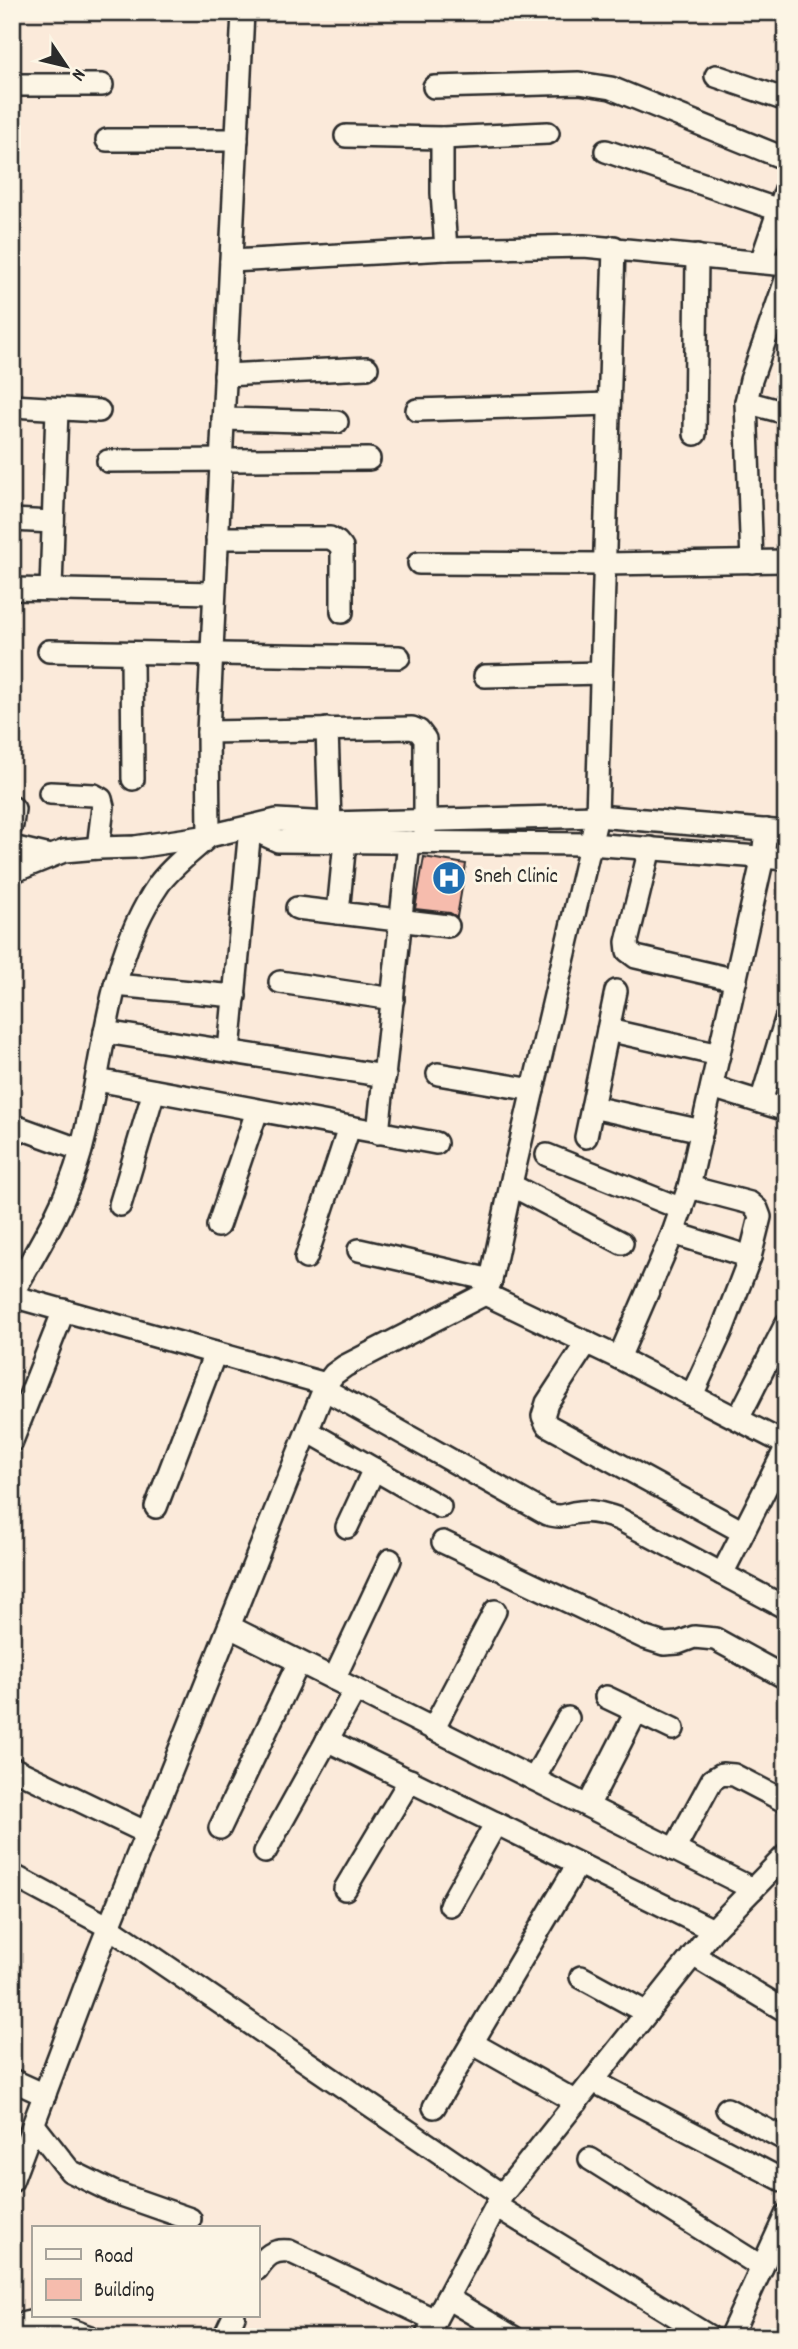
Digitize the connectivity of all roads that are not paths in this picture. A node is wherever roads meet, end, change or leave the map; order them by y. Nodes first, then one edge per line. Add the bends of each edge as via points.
1 (243, 12) edge
2 (716, 76) dead end
3 (12, 85) edge
4 (102, 85) dead end
5 (434, 87) dead end
6 (786, 100) edge
7 (548, 133) dead end
8 (346, 136) dead end
9 (442, 138) junction
10 (107, 140) dead end
11 (237, 140) junction
12 (606, 151) dead end
13 (786, 159) edge
14 (786, 189) edge
15 (779, 210) junction
16 (614, 247) junction
17 (446, 249) junction
18 (697, 256) junction
19 (231, 261) junction
20 (761, 262) junction
21 (786, 265) edge
22 (786, 280) edge
23 (367, 369) dead end
24 (225, 375) junction
25 (746, 402) junction
26 (609, 404) junction
27 (12, 406) edge
28 (57, 409) junction
29 (418, 410) dead end
30 (99, 411) dead end
31 (786, 413) edge
32 (223, 419) junction
33 (337, 422) dead end
34 (695, 434) dead end
35 (369, 459) dead end
36 (221, 460) junction
37 (108, 461) dead end
38 (12, 520) edge
39 (53, 522) junction
40 (217, 538) junction
41 (786, 561) edge
42 (752, 562) junction
43 (419, 563) dead end
44 (604, 564) junction
45 (12, 589) edge
46 (51, 589) junction
47 (214, 593) junction
48 (342, 612) dead end
49 (49, 651) dead end
50 (132, 653) junction
51 (211, 655) junction
52 (399, 657) dead end
53 (601, 673) junction
54 (485, 676) dead end
55 (327, 729) junction
56 (208, 732) junction
57 (133, 779) dead end
58 (50, 793) dead end
59 (12, 807) edge
60 (597, 816) junction
61 (330, 823) junction
62 (12, 825) edge
63 (250, 828) junction
64 (776, 831) edge
65 (420, 835) junction
66 (209, 836) junction
67 (345, 841) junction
68 (590, 844) junction
69 (12, 847) edge
70 (98, 848) junction
71 (650, 848) junction
72 (50, 856) junction
73 (763, 857) junction
74 (786, 859) edge
75 (12, 872) edge
76 (297, 908) dead end
77 (338, 913) junction
78 (401, 921) junction
79 (449, 926) dead end
80 (736, 980) junction
81 (280, 982) dead end
82 (115, 985) junction
83 (616, 991) dead end
84 (235, 996) junction
85 (393, 999) junction
86 (786, 1019) edge
87 (608, 1030) junction
88 (104, 1032) junction
89 (229, 1051) junction
90 (719, 1055) junction
91 (438, 1074) dead end
92 (385, 1076) junction
93 (97, 1080) junction
94 (712, 1087) junction
95 (533, 1090) junction
96 (154, 1091) junction
97 (761, 1102) junction
98 (592, 1107) junction
99 (786, 1110) edge
100 (257, 1111) junction
101 (12, 1125) edge
102 (349, 1128) junction
103 (702, 1132) junction
104 (378, 1133) junction
105 (586, 1137) dead end
106 (436, 1143) dead end
107 (81, 1150) junction
108 (547, 1155) dead end
109 (511, 1185) junction
110 (689, 1187) junction
111 (120, 1205) dead end
112 (682, 1209) junction
113 (218, 1226) dead end
114 (673, 1233) junction
115 (622, 1243) dead end
116 (359, 1250) dead end
117 (750, 1257) junction
118 (306, 1258) dead end
119 (488, 1287) junction
120 (12, 1295) edge
121 (64, 1310) junction
122 (786, 1324) edge
123 (587, 1342) junction
124 (215, 1353) junction
125 (619, 1358) junction
126 (325, 1387) junction
127 (692, 1395) junction
128 (738, 1419) junction
129 (309, 1431) junction
130 (12, 1441) edge
131 (786, 1446) edge
132 (374, 1469) junction
133 (156, 1507) dead end
134 (440, 1507) dead end
135 (347, 1527) dead end
136 (743, 1532) junction
137 (443, 1542) dead end
138 (390, 1560) dead end
139 (722, 1574) junction
140 (786, 1608) edge
141 (495, 1611) dead end
142 (230, 1627) junction
143 (299, 1662) junction
144 (786, 1678) edge
145 (334, 1679) junction
146 (355, 1689) junction
147 (606, 1697) dead end
148 (636, 1712) junction
149 (568, 1718) dead end
150 (433, 1728) junction
151 (673, 1729) dead end
152 (327, 1740) junction
153 (12, 1768) edge
154 (534, 1779) junction
155 (410, 1780) junction
156 (786, 1802) edge
157 (588, 1806) junction
158 (496, 1823) junction
159 (220, 1828) dead end
160 (147, 1833) junction
161 (674, 1850) junction
162 (265, 1852) dead end
163 (786, 1854) edge
164 (578, 1864) junction
165 (12, 1875) edge
166 (345, 1889) dead end
167 (753, 1889) junction
168 (450, 1905) dead end
169 (109, 1927) junction
170 (713, 1930) junction
171 (693, 1955) junction
172 (581, 1977) dead end
173 (786, 2011) edge
174 (647, 2013) junction
175 (472, 2043) junction
176 (12, 2080) edge
177 (593, 2081) junction
178 (45, 2095) junction
179 (577, 2102) junction
180 (434, 2107) dead end
181 (727, 2109) dead end
182 (33, 2125) junction
183 (786, 2140) edge
184 (590, 2159) dead end
185 (12, 2181) edge
186 (786, 2182) edge
187 (499, 2201) junction
188 (786, 2215) edge
189 (190, 2219) dead end
190 (779, 2247) edge
191 (259, 2266) edge
192 (762, 2267) junction
193 (447, 2298) junction
194 (233, 2318) edge
195 (37, 2328) edge
196 (430, 2328) edge
197 (12, 2329) edge
198 (90, 2337) edge
199 (224, 2337) edge
200 (513, 2337) edge
201 (710, 2337) edge
202 (730, 2337) edge

1 - 11 street
2 - 6 street
3 - 4 street
5 - 13 street via 579,83 611,88
7 - 9 street
8 - 9 street
9 - 17 street
10 - 11 street
11 - 19 street
12 - 15 street
14 - 15 street
15 - 20 street
16 - 17 street
16 - 18 street
16 - 26 street
17 - 19 street
18 - 20 street
18 - 34 street
19 - 24 street
20 - 21 street
22 - 25 street
23 - 24 street
24 - 32 street
25 - 31 street
25 - 42 street
26 - 29 street
26 - 44 street
27 - 28 street
28 - 30 street
28 - 39 street
32 - 33 street
32 - 36 street
35 - 36 street
36 - 37 street
36 - 40 street
38 - 39 street
39 - 46 street
40 - 47 street
40 - 48 street via 330,538 337,542 342,548
41 - 42 street
42 - 44 street
43 - 44 street
44 - 53 street
45 - 46 street
46 - 47 street
47 - 51 street
49 - 50 street
50 - 51 street
50 - 57 street
51 - 52 street
51 - 56 street
53 - 54 street
53 - 60 street
55 - 56 street
55 - 61 street
55 - 65 street via 419,731 425,738
56 - 66 street
58 - 70 street via 101,799
59 - 62 street
60 - 64 street
60 - 65 street
60 - 68 street
61 - 63 street via 277,820
61 - 65 street
63 - 66 street
63 - 67 street via 278,841
63 - 84 street
64 - 73 street
65 - 67 street
65 - 68 street
65 - 78 street
66 - 70 street via 135,848
66 - 82 street via 161,882 135,927
67 - 77 street
68 - 71 street
68 - 95 street
69 - 72 street
70 - 72 street
71 - 73 street
71 - 80 street via 628,951 636,957
72 - 75 street
73 - 74 street
73 - 80 street
76 - 77 street
77 - 78 street
78 - 79 street
78 - 85 street
80 - 90 street
81 - 85 street
82 - 84 street
82 - 88 street
83 - 87 street
84 - 89 street
85 - 92 street
86 - 97 street
87 - 90 street
87 - 98 street
88 - 89 street
88 - 93 street
89 - 92 street
90 - 94 street
91 - 95 street
92 - 104 street
93 - 96 street
93 - 107 street
94 - 97 street
94 - 103 street
95 - 109 street
96 - 100 street
96 - 111 street
97 - 99 street
98 - 103 street
98 - 105 street
100 - 102 street
100 - 113 street
101 - 107 street
102 - 104 street
102 - 118 street
103 - 110 street
104 - 106 street
107 - 120 street via 61,1201
108 - 112 street
109 - 115 street
109 - 119 street
110 - 112 street
110 - 117 street via 750,1203 757,1209 760,1217
112 - 114 street
114 - 117 street
114 - 125 street
116 - 119 street
117 - 127 street
119 - 123 street
119 - 126 street via 345,1366
120 - 121 street
121 - 124 street
121 - 130 street
122 - 128 street
123 - 125 street
123 - 136 street via 547,1403 543,1416 547,1425
124 - 126 street
124 - 133 street
125 - 127 street
126 - 129 street
126 - 139 street via 547,1514 561,1518 578,1511 619,1518
127 - 128 street
128 - 131 street
129 - 132 street
129 - 142 street
131 - 136 street
132 - 134 street
132 - 135 street
136 - 139 street
137 - 144 street via 645,1638 664,1644 694,1637 715,1639
138 - 145 street
139 - 140 street
141 - 150 street
142 - 143 street
142 - 160 street
143 - 145 street
143 - 159 street
145 - 146 street
146 - 150 street
146 - 152 street
147 - 148 street
148 - 151 street
148 - 157 street
149 - 154 street
150 - 154 street
152 - 155 street
152 - 162 street
153 - 160 street
154 - 157 street
155 - 158 street
155 - 166 street
156 - 161 street via 722,1774 712,1780
157 - 161 street
158 - 164 street
158 - 168 street
160 - 169 street
161 - 167 street
163 - 167 street
164 - 170 street
164 - 175 street
165 - 169 street
167 - 170 street
169 - 178 street
169 - 187 street
170 - 171 street
171 - 173 street
171 - 174 street
172 - 174 street
174 - 177 street
175 - 179 street
175 - 180 street
176 - 178 street
177 - 179 street
177 - 186 street
178 - 182 street
179 - 187 street
181 - 183 street
182 - 185 street
182 - 189 street via 70,2171 113,2192
184 - 192 street
187 - 193 street
187 - 201 street
188 - 190 street
190 - 192 street
191 - 196 street via 266,2256 289,2251
192 - 202 street
193 - 196 street
193 - 200 street
194 - 199 street
195 - 197 street via 24,2321
195 - 198 street

